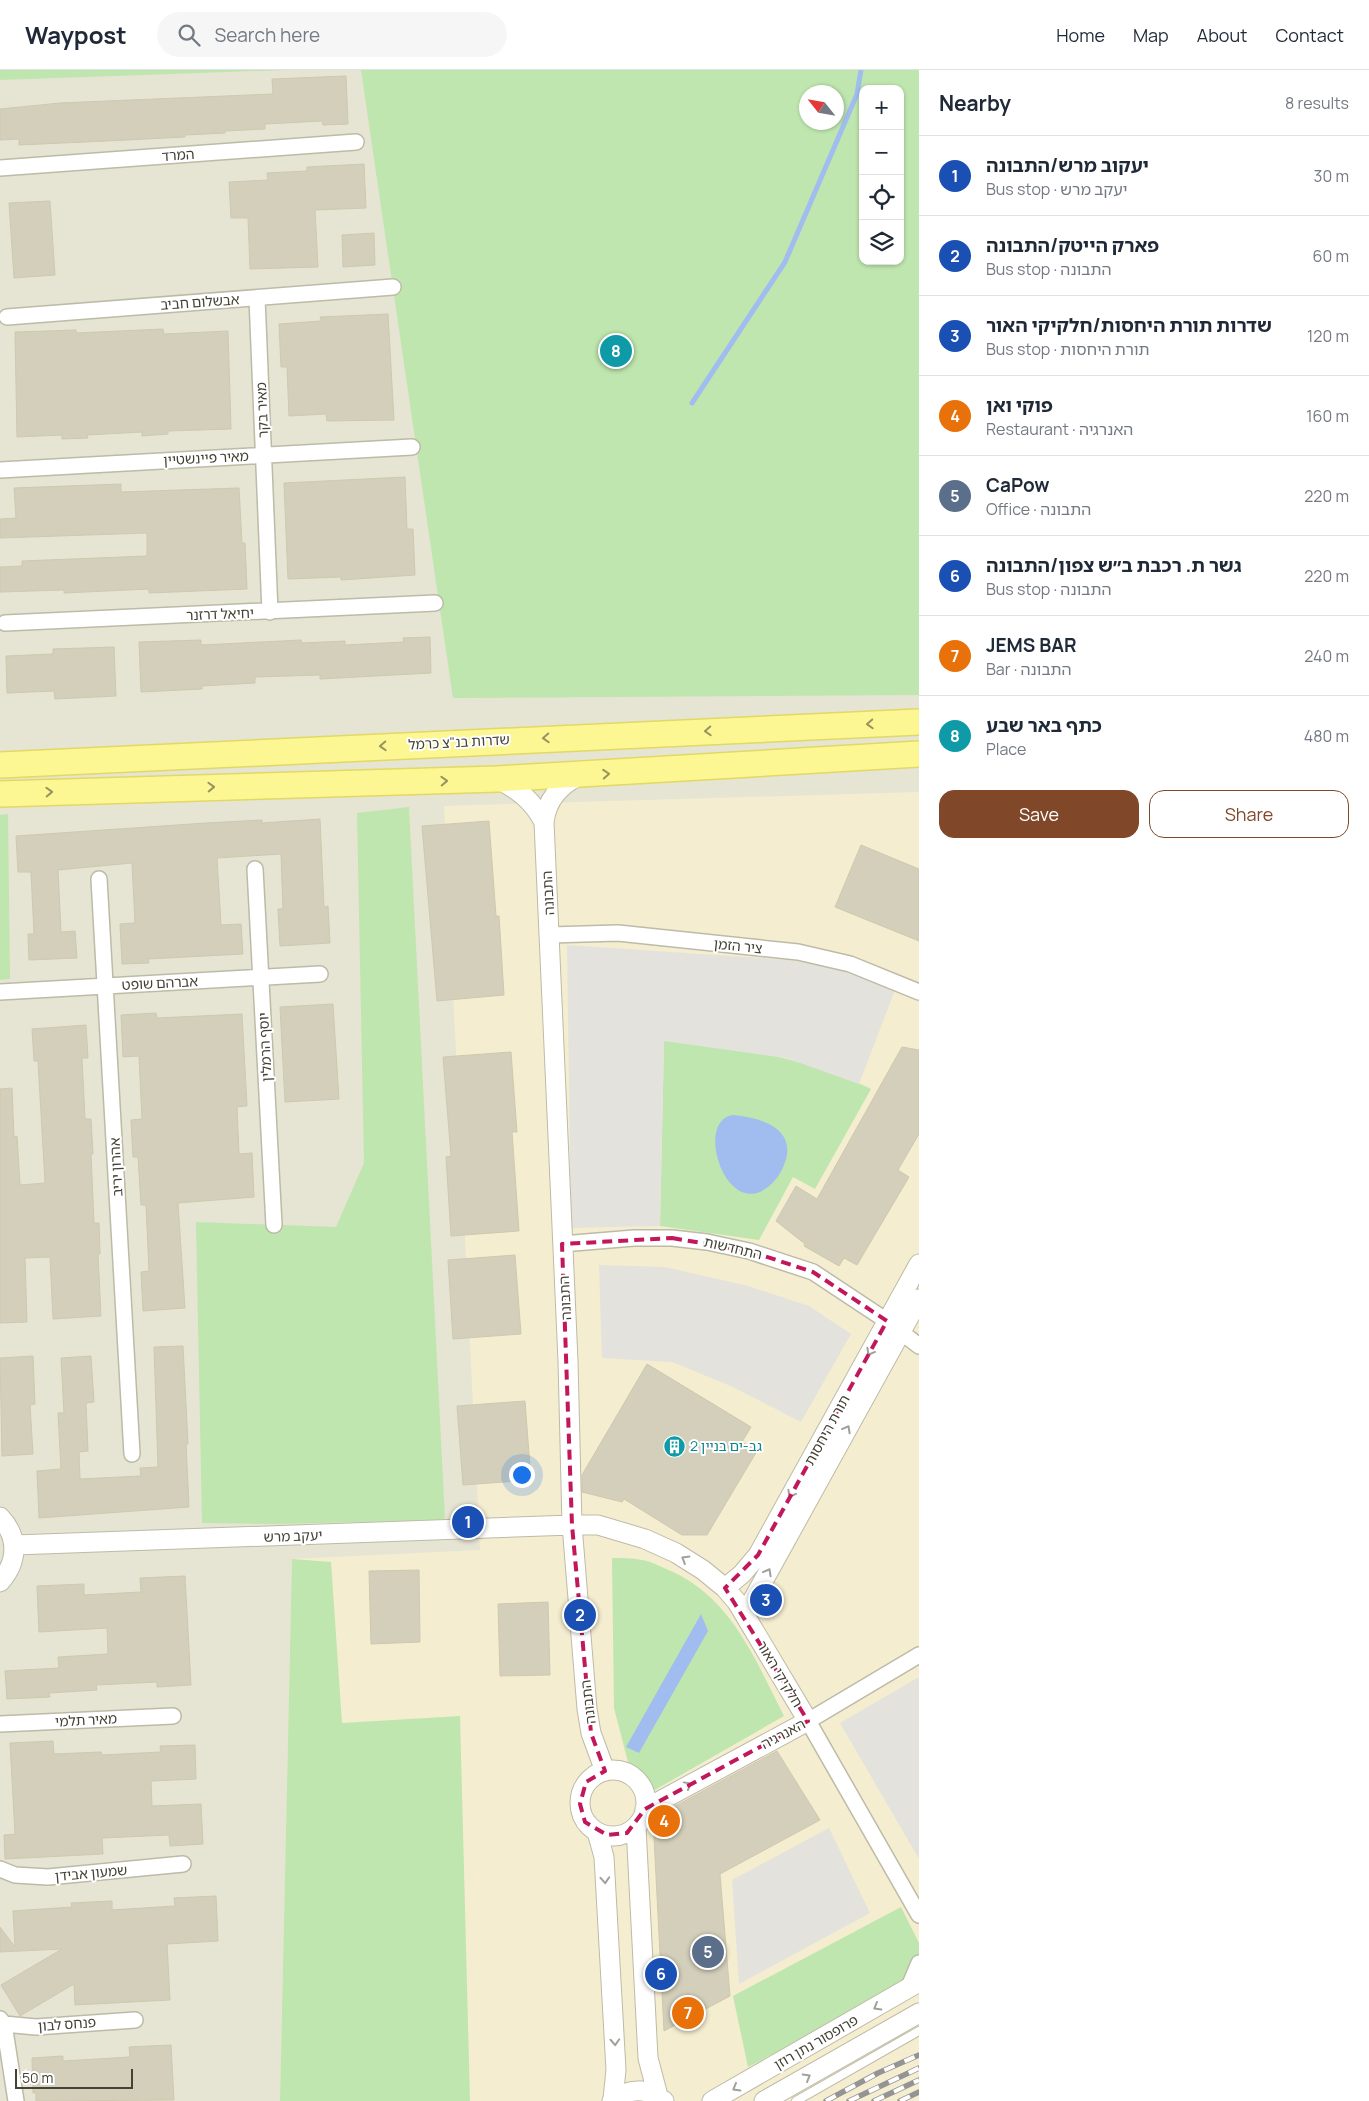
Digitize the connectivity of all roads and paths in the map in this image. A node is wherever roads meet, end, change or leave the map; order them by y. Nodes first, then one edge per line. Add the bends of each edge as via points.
1 (356, 142) dead end
2 (0, 168) edge
3 (393, 287) dead end
4 (257, 298) junction
5 (7, 317) dead end
6 (412, 447) dead end
7 (263, 455) junction
8 (0, 470) edge
9 (435, 603) dead end
10 (270, 612) junction
11 (5, 623) dead end
12 (919, 722) edge
13 (919, 754) edge
14 (0, 766) edge
15 (580, 776) junction
16 (497, 779) junction
17 (0, 794) edge
18 (544, 822) junction
19 (255, 869) dead end
20 (100, 880) dead end
21 (550, 935) junction
22 (320, 974) dead end
23 (261, 977) junction
24 (106, 986) junction
25 (0, 992) edge
26 (919, 992) edge
27 (274, 1225) dead end
28 (562, 1244) junction
29 (919, 1264) edge
30 (919, 1300) edge
31 (894, 1326) junction
32 (919, 1346) edge
33 (132, 1454) dead end
34 (0, 1517) edge
35 (572, 1525) junction
36 (15, 1546) junction
37 (0, 1582) edge
38 (725, 1588) junction
39 (745, 1614) junction
40 (919, 1655) edge
41 (173, 1716) dead end
42 (808, 1721) junction
43 (0, 1724) edge
44 (605, 1771) junction
45 (646, 1809) junction
46 (636, 1827) junction
47 (597, 1832) junction
48 (183, 1864) dead end
49 (0, 1869) edge
50 (918, 1916) edge
51 (919, 1963) edge
52 (914, 1986) edge
53 (919, 2013) edge
54 (135, 2020) dead end
55 (1, 2023) edge
56 (919, 2031) edge
57 (661, 2098) edge
58 (612, 2100) edge
59 (16, 2101) edge
60 (712, 2101) edge
61 (764, 2101) edge
62 (796, 2101) edge

1 - 2 street, המרד
3 - 4 street, אבשלום חביב
4 - 5 street, אבשלום חביב
4 - 7 street, מאיר בקר
6 - 7 street, מאיר פיינשטיין
7 - 8 street, מאיר פיינשטיין
7 - 10 street, מאיר בקר
9 - 10 street, יחיאל דרזנר
10 - 11 street, יחיאל דרזנר
12 -> 14 main road, שדרות בנ"צ כרמל
15 -> 13 main road
15 - 16 main road
15 - 18 street, התבונה via 560,788 550,800
17 -> 16 main road
16 - 18 street, התבונה via 530,800
18 - 21 street, התבונה
19 - 23 street, יוסף הרמלין
20 - 24 street, אהרון יריב
21 - 26 street, ציר הזמן via 618,933 798,952 850,964
21 - 28 street, התבונה
22 - 23 street, אברהם שופט
23 - 24 street, אברהם שופט
23 - 27 street, יוסף הרמלין
24 - 25 street, אברהם שופט
24 - 33 street, אהרון יריב
28 - 31 street, התחדשות via 672,1238 749,1251 812,1272
28 - 35 street, התבונה
29 - 31 street, תורת היחסות
30 - 31 street, תורת היחסות
31 - 32 street, התחדשות
31 -> 38 street, תורת היחסות via 758,1555
39 -> 31 street, תורת היחסות
34 - 36 street via 12,1534
35 - 36 street, יעקב מרש
38 -> 35 street, חלקיקי האור via 676,1553 645,1539 598,1525
35 - 44 street, התבונה via 587,1709 591,1733
36 - 37 street via 9,1571
38 - 39 street, חלקיקי האור
39 - 42 street, חלקיקי האור
40 - 42 street, האנרגיה
41 - 43 street, מאיר תלמי
45 -> 42 street, האנרגיה
42 - 50 street, חלקיקי האור
44 - 45 street via 616,1769 636,1778 643,1787
44 - 47 street via 586,1782 581,1793 580,1804 586,1822
45 - 46 street
46 - 47 street via 617,1836
46 - 57 street via 648,2058
47 -> 58 street via 604,1857 606,1891 616,2070
48 - 49 street, שמעון אבידן via 48,1877 15,1875
51 - 52 street
52 -> 60 street, פרופסור נתן רוזן
61 -> 53 street, פרופסור נתן רוזן
54 - 55 street, פנחס לבון via 36,2027
55 - 59 street
56 - 62 lane
57 - 58 street via 650,2092 631,2091

